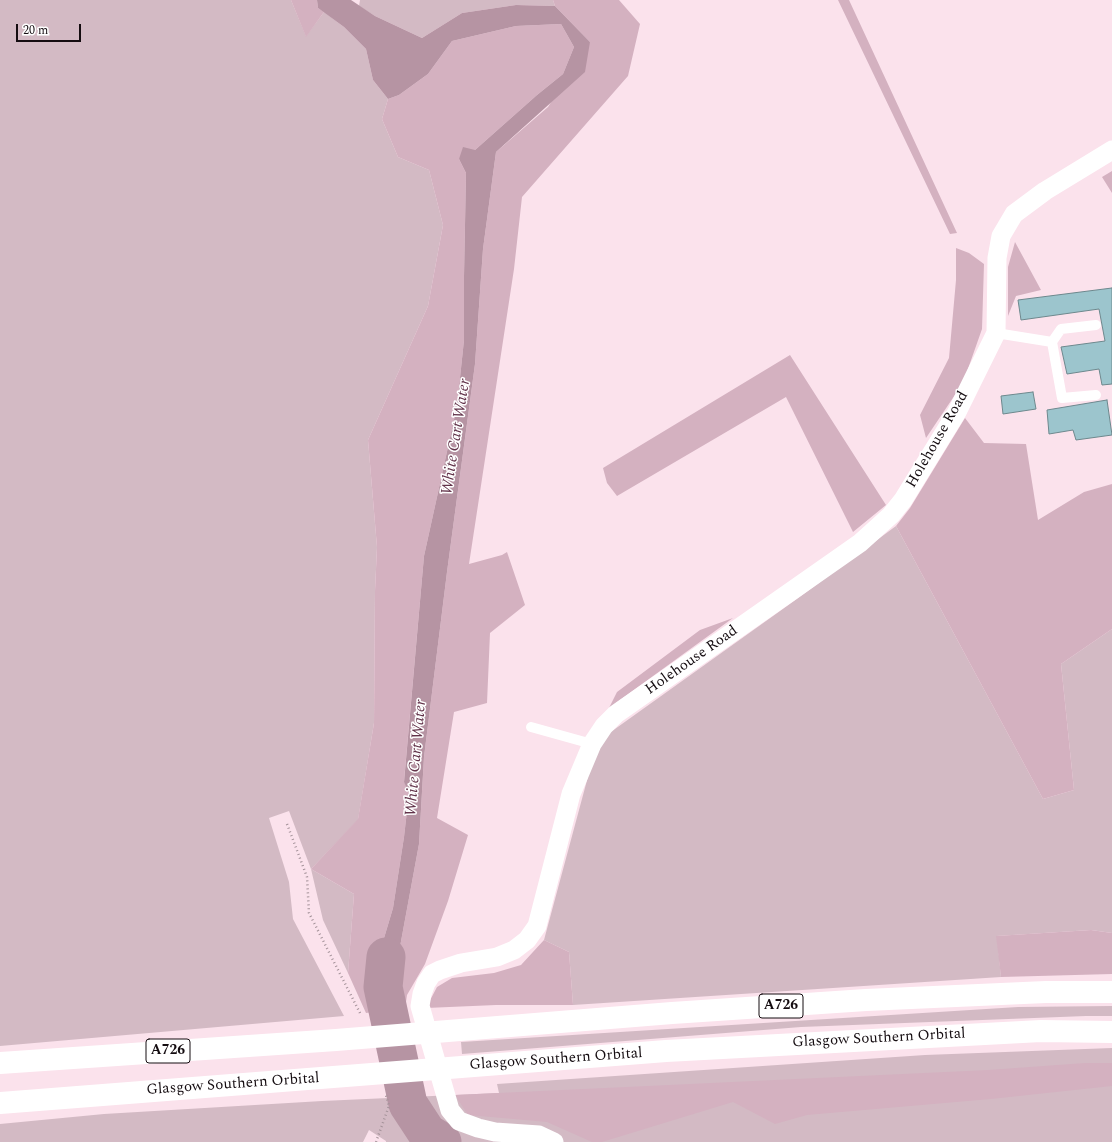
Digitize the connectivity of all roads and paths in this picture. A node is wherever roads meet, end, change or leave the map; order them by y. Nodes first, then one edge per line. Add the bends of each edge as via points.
1 (1112, 150) edge
2 (1096, 325) dead end
3 (996, 333) junction
4 (1052, 342) junction
5 (1096, 395) dead end
6 (531, 727) dead end
7 (592, 744) junction
8 (287, 824) dead end
9 (1112, 992) edge
10 (362, 1019) dead end
11 (1112, 1032) edge
12 (0, 1063) edge
13 (385, 1091) dead end
14 (0, 1103) edge
15 (376, 1142) edge
16 (554, 1142) edge

1 - 3 street, Holehouse Road via 1044,191 1014,214 1001,236 997,258
2 - 4 lane via 1061,329
3 - 4 lane
3 - 7 street, Holehouse Road via 957,412 903,500 891,515 860,543 616,714
4 - 5 lane via 1062,398
6 - 7 lane
7 - 16 street, Holehouse Road via 571,794 537,926 527,940 514,950 497,957 461,963 432,974 426,983 420,1006 450,1110 459,1121 495,1132 539,1135
8 - 10 path via 307,876 309,913
9 - 12 highway, A726 via 1046,992 866,1000
11 - 14 highway, Glasgow Southern Orbital via 1041,1031 666,1051
13 - 15 path via 389,1106

